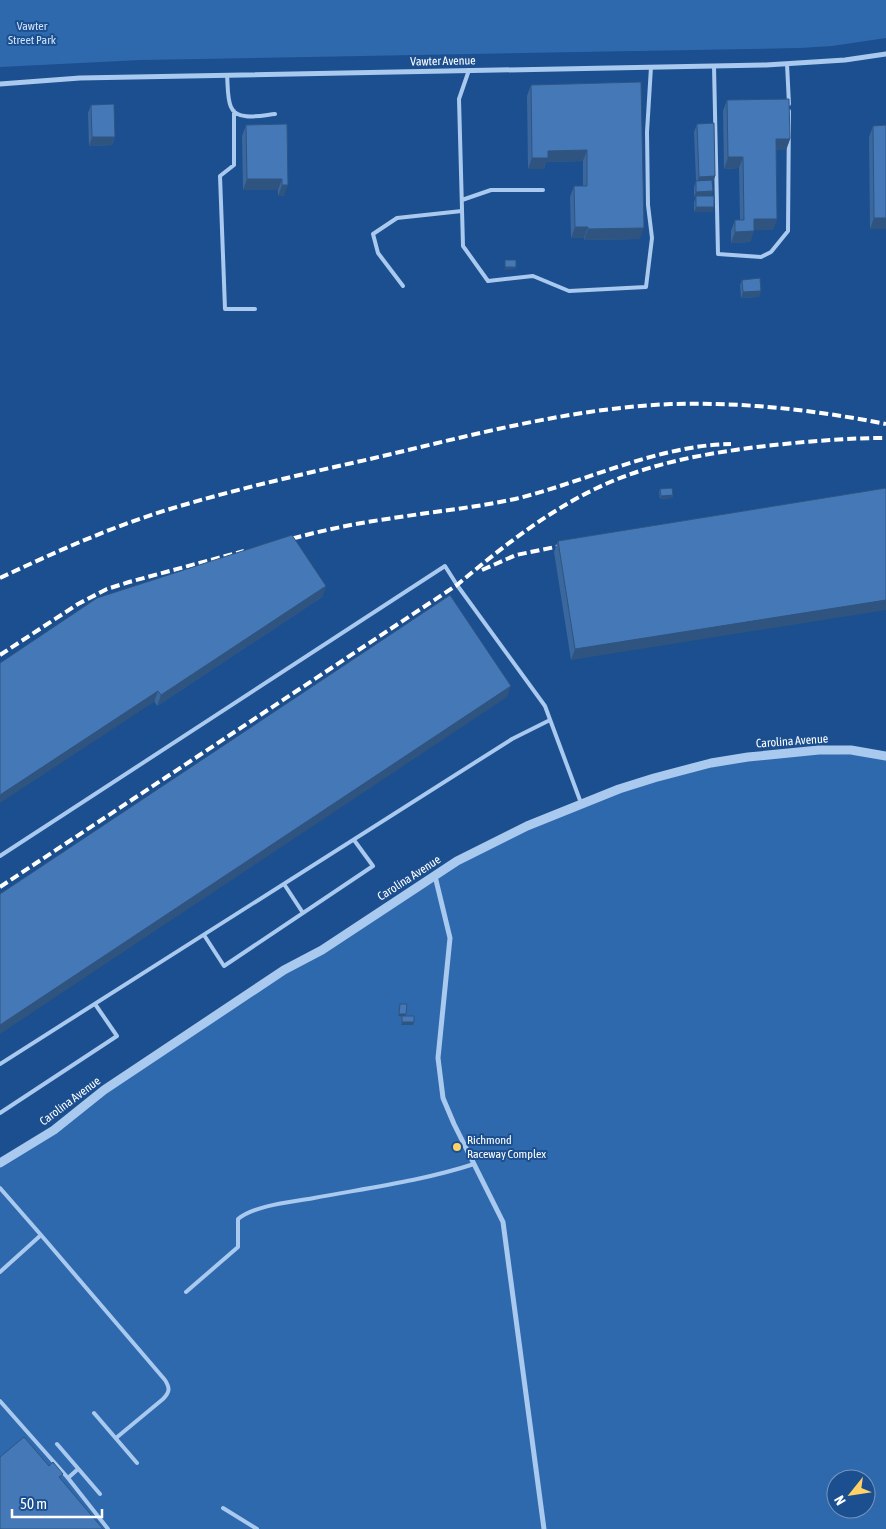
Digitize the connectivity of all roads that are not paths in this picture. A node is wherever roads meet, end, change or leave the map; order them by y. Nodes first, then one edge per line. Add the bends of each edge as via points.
1 (886, 54) edge
2 (787, 64) junction
3 (714, 66) junction
4 (650, 67) junction
5 (469, 70) junction
6 (227, 75) junction
7 (0, 84) edge
8 (234, 111) junction
9 (275, 114) dead end
10 (543, 190) dead end
11 (462, 200) junction
12 (462, 211) junction
13 (403, 286) dead end
14 (255, 309) dead end
15 (550, 720) junction
16 (886, 756) edge
17 (581, 803) junction
18 (354, 840) junction
19 (0, 856) edge
20 (435, 876) junction
21 (284, 884) junction
22 (303, 913) junction
23 (204, 934) junction
24 (95, 1004) junction
25 (0, 1064) edge
26 (0, 1113) edge
27 (0, 1163) edge
28 (474, 1164) junction
29 (0, 1188) edge
30 (41, 1235) junction
31 (0, 1272) edge
32 (186, 1292) dead end
33 (0, 1401) edge
34 (94, 1412) dead end
35 (116, 1438) junction
36 (57, 1444) dead end
37 (137, 1463) dead end
38 (78, 1469) junction
39 (68, 1478) junction
40 (100, 1494) dead end
41 (223, 1508) dead end
42 (108, 1529) edge
43 (257, 1529) edge
44 (544, 1529) edge

1 - 2 street, Vawter Avenue
2 - 3 street, Vawter Avenue
2 - 3 lane via 790,136 788,231 771,252 761,257 718,254
3 - 4 street, Vawter Avenue
4 - 5 street, Vawter Avenue
4 - 12 lane via 647,132 652,238 646,287 570,291 533,276 488,281 463,246
5 - 6 street, Vawter Avenue
5 - 11 lane via 459,99
6 - 7 street, Vawter Avenue via 80,78
6 - 8 lane
8 - 9 lane via 243,116
8 - 14 lane via 234,165 220,176 225,309
10 - 11 lane via 491,190
11 - 12 lane
12 - 13 lane via 397,218 373,234 378,253
15 - 17 lane
15 - 18 lane via 512,739
15 - 19 lane via 545,706 445,566
16 - 17 street, Carolina Avenue via 851,750 819,750 748,757 654,778
17 - 20 street, Carolina Avenue via 477,850
18 - 21 lane
18 - 22 lane via 373,866
20 - 27 street, Carolina Avenue via 152,1057 54,1130
20 - 28 street via 450,938 438,1058 443,1098
21 - 22 lane
21 - 23 lane
22 - 23 lane via 224,966
23 - 24 lane
24 - 25 lane
24 - 26 lane via 117,1036
28 - 32 lane via 445,1173 246,1213 238,1219 238,1247
28 - 44 street via 503,1222
29 - 30 lane
30 - 31 lane
30 - 35 lane via 169,1387 169,1393 163,1399
33 - 39 lane
34 - 35 lane
35 - 37 lane
36 - 38 lane
38 - 39 lane
38 - 40 lane
39 - 42 lane
41 - 43 lane

